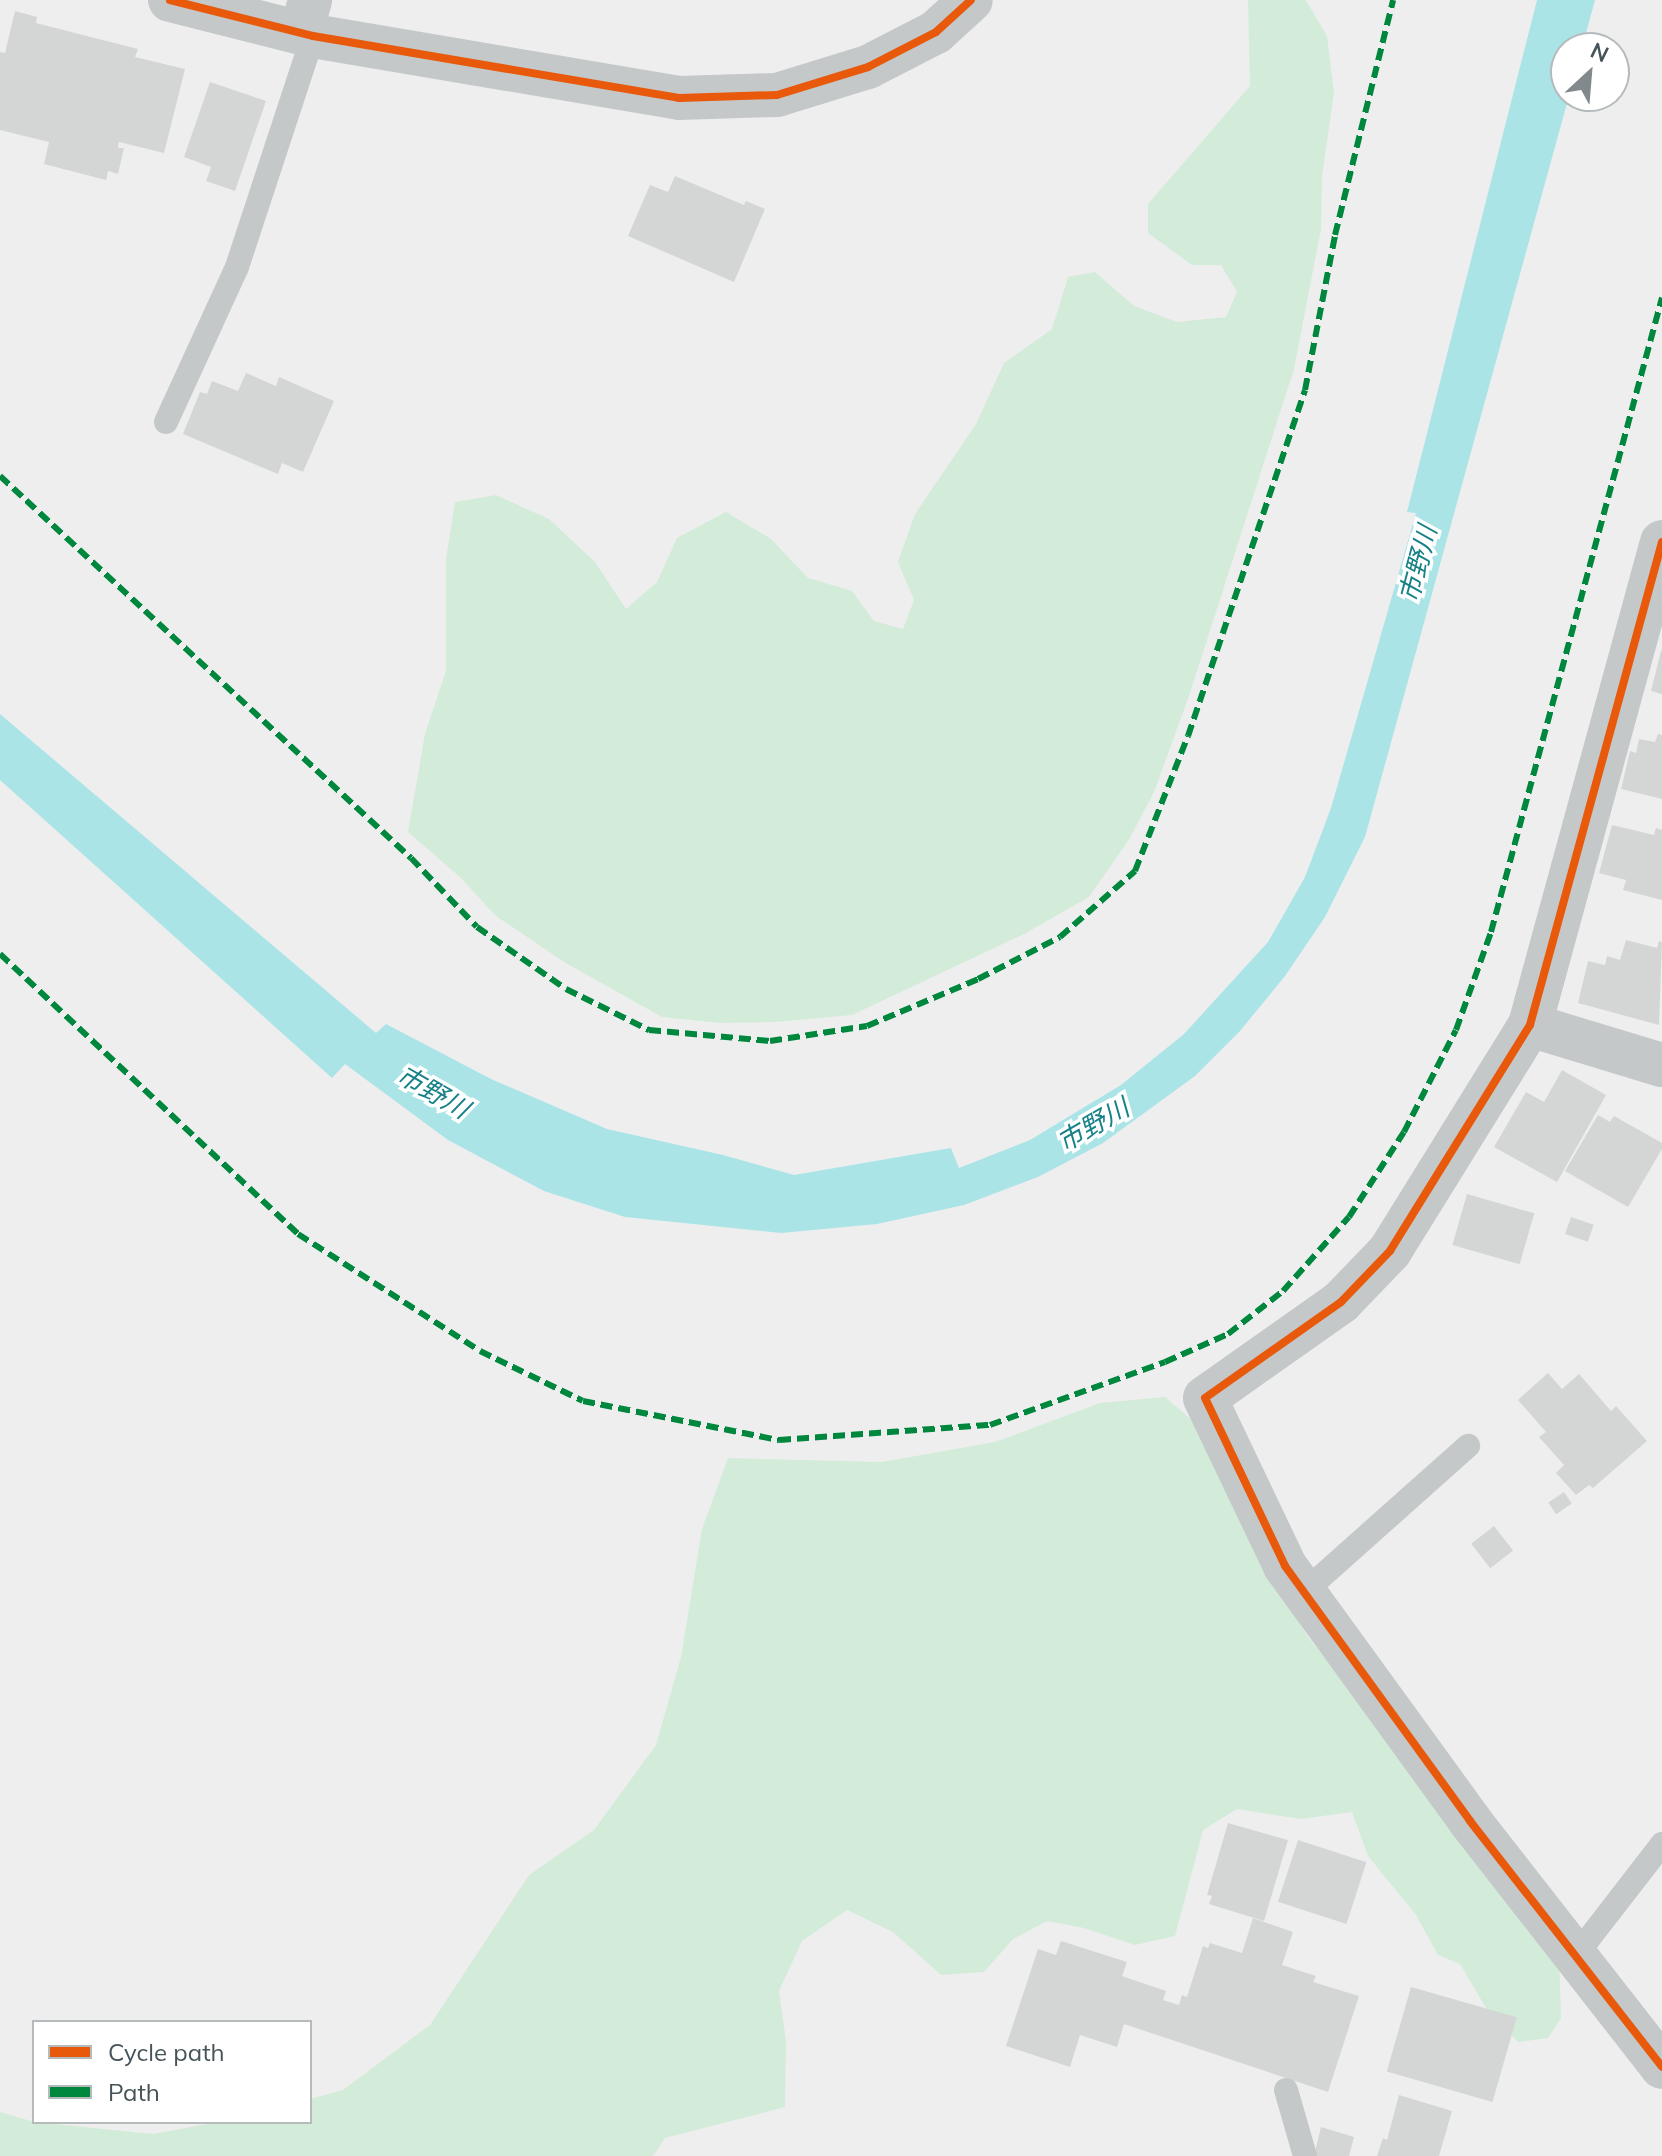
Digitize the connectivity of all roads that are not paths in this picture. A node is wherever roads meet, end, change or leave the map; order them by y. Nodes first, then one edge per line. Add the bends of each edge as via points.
1 (170, 0) edge
2 (971, 0) edge
3 (308, 23) edge
4 (166, 422) dead end
5 (1662, 542) edge
6 (1530, 1025) junction
7 (1662, 1065) edge
8 (1468, 1446) dead end
9 (1304, 1592) junction
10 (1662, 1844) edge
11 (1577, 1954) junction
12 (1662, 2067) edge
13 (1286, 2090) dead end
14 (1305, 2156) edge

1 - 3 street
2 - 3 street via 936,32 868,67 777,95 679,98
3 - 4 lane via 237,267
5 - 6 street
6 - 7 street
6 - 9 street via 1390,1251 1341,1302 1205,1398 1285,1566
8 - 9 lane
9 - 11 street via 1470,1821
10 - 11 lane
11 - 12 street
13 - 14 lane

